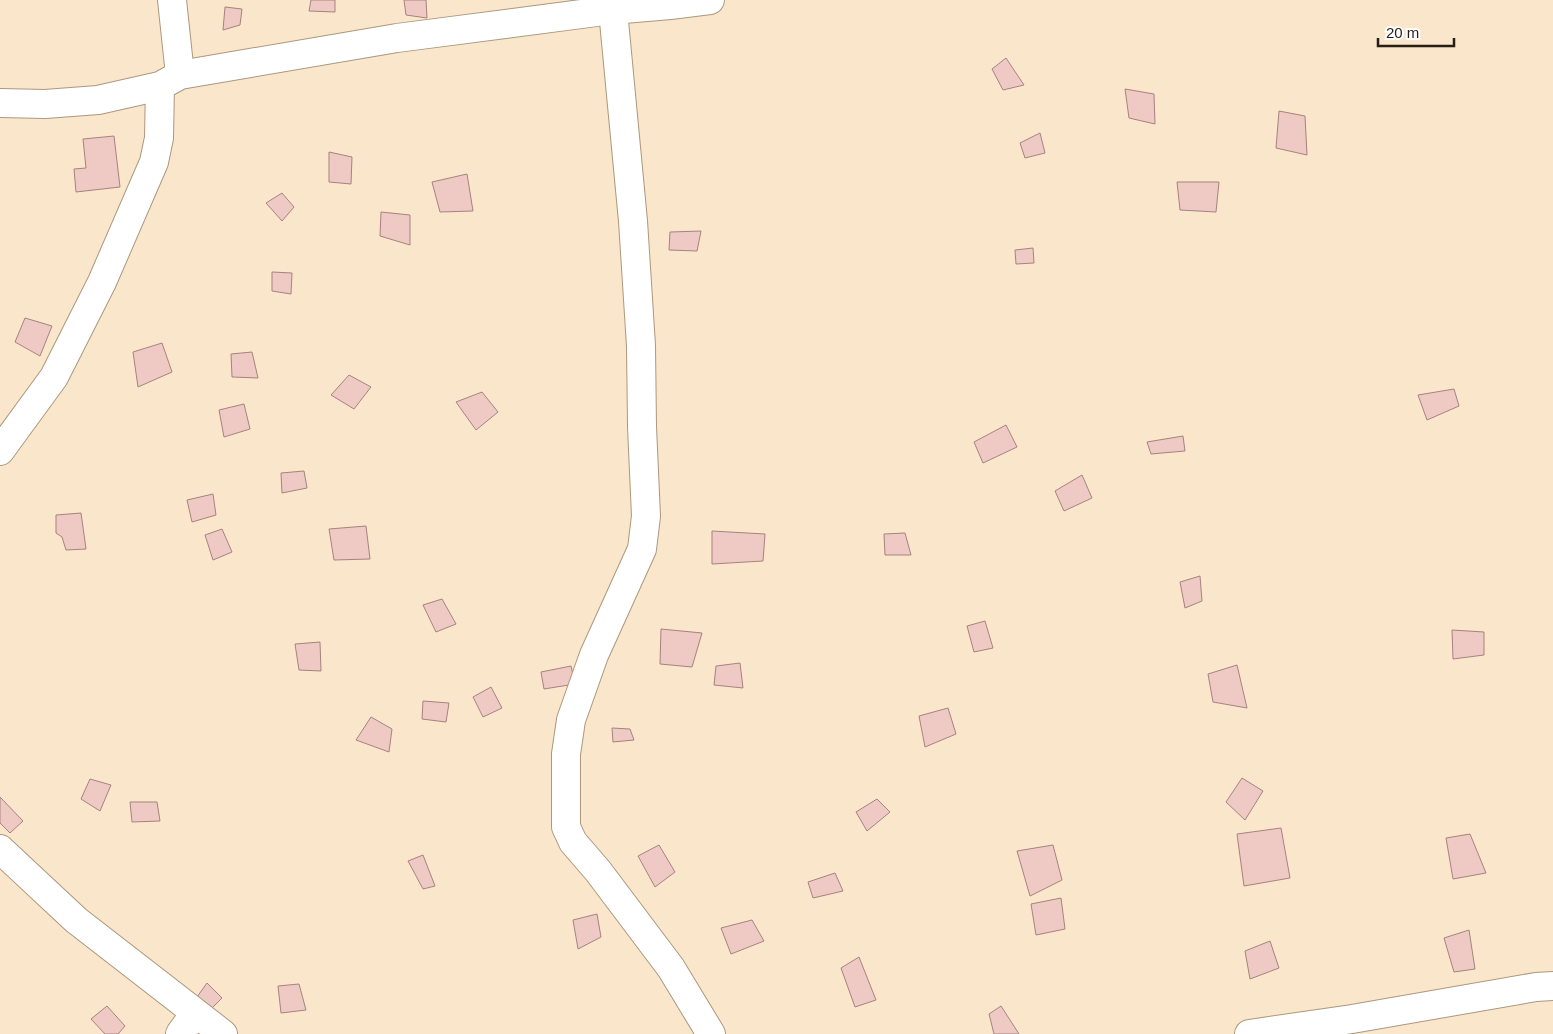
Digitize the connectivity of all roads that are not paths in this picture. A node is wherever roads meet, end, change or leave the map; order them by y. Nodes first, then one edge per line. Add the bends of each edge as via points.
1 (172, 0) edge
2 (710, 0) edge
3 (612, 5) edge
4 (170, 80) junction
5 (0, 103) edge
6 (0, 451) edge
7 (0, 849) edge
8 (1553, 986) edge
9 (188, 1024) edge
10 (223, 1034) edge
11 (711, 1034) edge
12 (1249, 1034) edge

1 - 4 street
2 - 3 street via 670,5
3 - 4 street via 397,38
3 - 11 street via 642,346 646,516 642,550 594,655 571,720 566,754 566,827 573,842 672,968
4 - 5 street via 98,100
4 - 6 street via 154,162 102,282 54,377
7 - 9 street
8 - 12 street
9 - 10 street

